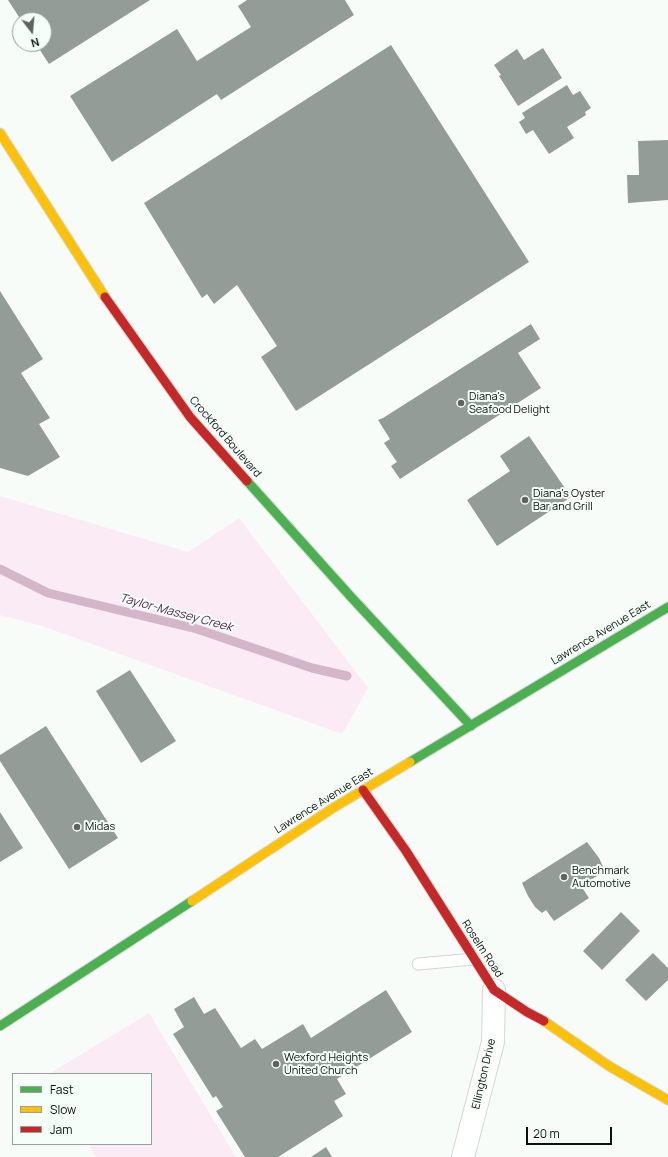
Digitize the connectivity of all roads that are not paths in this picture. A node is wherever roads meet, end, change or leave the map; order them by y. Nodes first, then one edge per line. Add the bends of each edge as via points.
1 (0, 133) edge
2 (668, 607) edge
3 (470, 726) junction
4 (364, 790) junction
5 (474, 959) junction
6 (418, 964) dead end
7 (494, 990) junction
8 (0, 1026) edge
9 (668, 1100) edge
10 (463, 1157) edge

1 - 3 street, Crockford Boulevard via 101,292 190,417
2 - 3 street, Lawrence Avenue East
3 - 4 street, Lawrence Avenue East
4 - 5 street, Roselm Road
4 - 8 street, Lawrence Avenue East
5 - 6 lane
5 - 7 street, Roselm Road
7 - 9 street, Roselm Road via 609,1066
7 - 10 street, Ellington Drive via 493,1042

